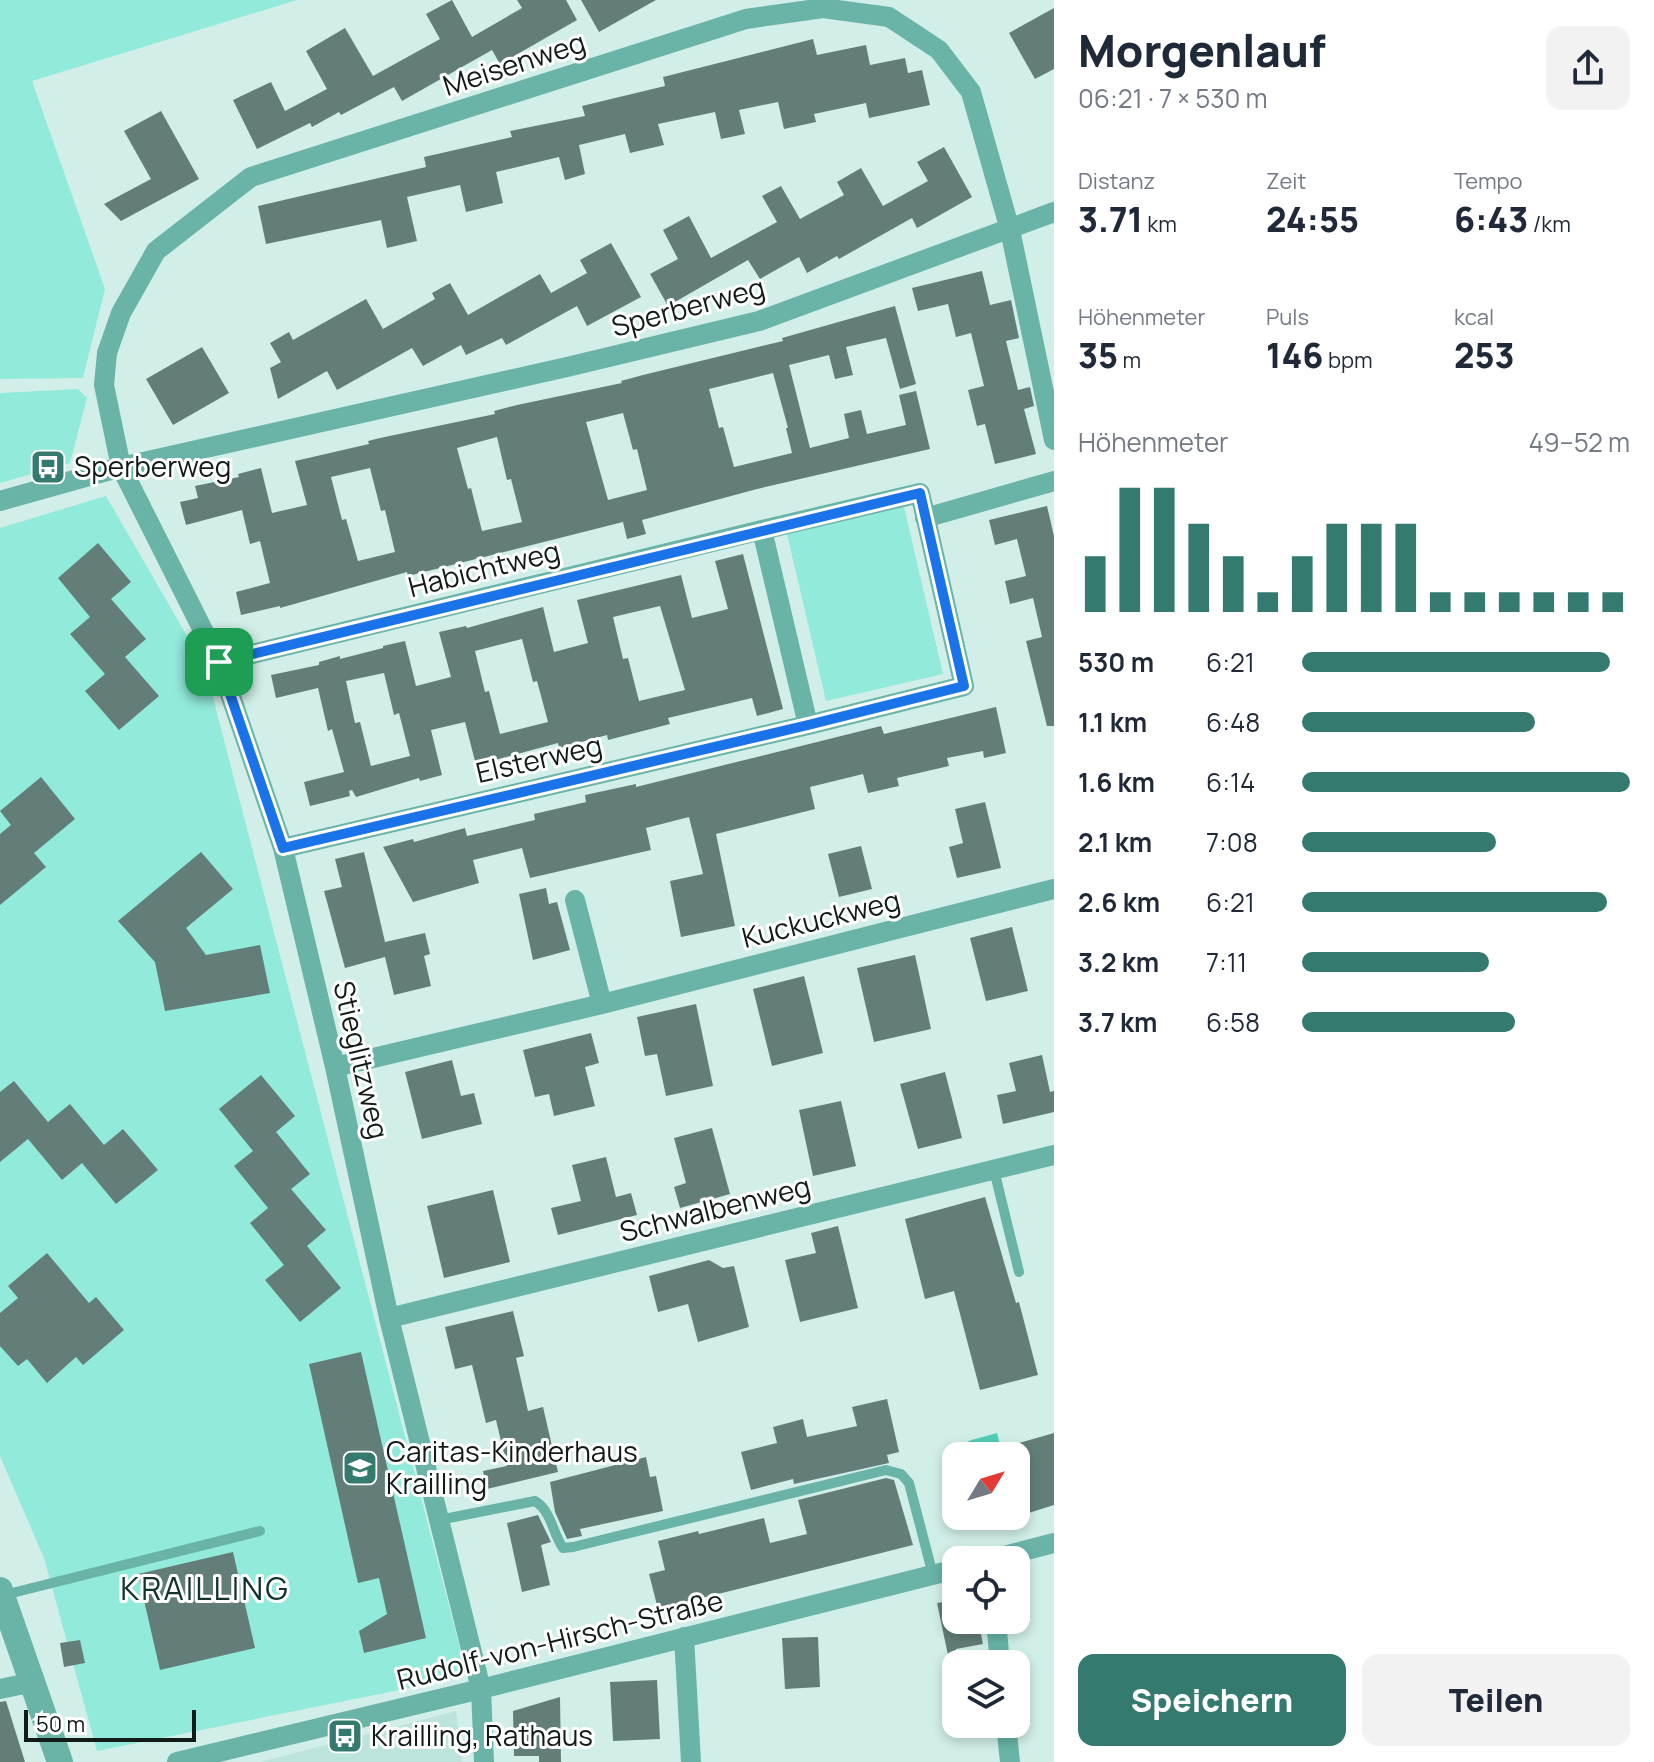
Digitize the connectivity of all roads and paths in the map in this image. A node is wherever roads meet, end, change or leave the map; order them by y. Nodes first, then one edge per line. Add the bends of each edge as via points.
1 (1054, 212) edge
2 (1010, 230) junction
3 (1054, 440) edge
4 (121, 467) junction
5 (1054, 481) edge
6 (0, 501) edge
7 (925, 518) junction
8 (762, 530) junction
9 (219, 662) junction
10 (808, 725) junction
11 (283, 848) junction
12 (1054, 889) edge
13 (575, 900) dead end
14 (602, 1004) junction
15 (335, 1067) junction
16 (1054, 1155) edge
17 (994, 1170) junction
18 (1019, 1272) dead end
19 (389, 1318) junction
20 (439, 1520) junction
21 (260, 1531) dead end
22 (1054, 1543) edge
23 (1030, 1549) edge
24 (942, 1573) edge
25 (933, 1575) junction
26 (1, 1593) edge
27 (684, 1637) junction
28 (34, 1682) junction
29 (0, 1689) edge
30 (481, 1689) junction
31 (1007, 1738) edge
32 (60, 1762) edge
33 (177, 1762) edge
34 (484, 1762) edge
35 (691, 1762) edge
36 (1010, 1762) edge

1 - 2 street, Sperberweg
2 - 3 street, Meisenweg
2 - 4 street, Sperberweg via 759,321
2 - 4 street, Meisenweg via 971,92 939,50 889,17 823,8 746,19 251,177 156,251 121,313 107,353 104,385
4 - 6 street, Sperberweg
4 - 9 street, Stieglitzweg
5 - 7 street
7 - 8 street, Habichtweg via 920,493
7 - 10 street, Elsterweg via 964,686
8 - 9 street, Habichtweg
8 - 10 street
9 - 11 street, Stieglitzweg
10 - 11 street, Elsterweg
11 - 15 street, Stieglitzweg
12 - 14 street, Kuckuckweg
13 - 14 street
14 - 15 street, Kuckuckweg
15 - 19 street, Stieglitzweg
16 - 17 street, Schwalbenweg
17 - 18 lane
17 - 19 street, Schwalbenweg
19 - 20 street, Stieglitzweg
20 - 25 lane via 535,1501 545,1507 563,1548 573,1547 886,1470 909,1483
20 - 30 street, Stieglitzweg
21 - 26 lane
22 - 23 street
24 - 25 street, Rudolf-von-Hirsch-Straße
25 - 27 street, Rudolf-von-Hirsch-Straße
26 - 28 street
27 - 30 street, Rudolf-von-Hirsch-Straße
27 - 35 street
28 - 29 street
28 - 32 street
30 - 33 street, Rudolf-von-Hirsch-Straße
30 - 34 street, Stieglitzweg
31 - 36 street

